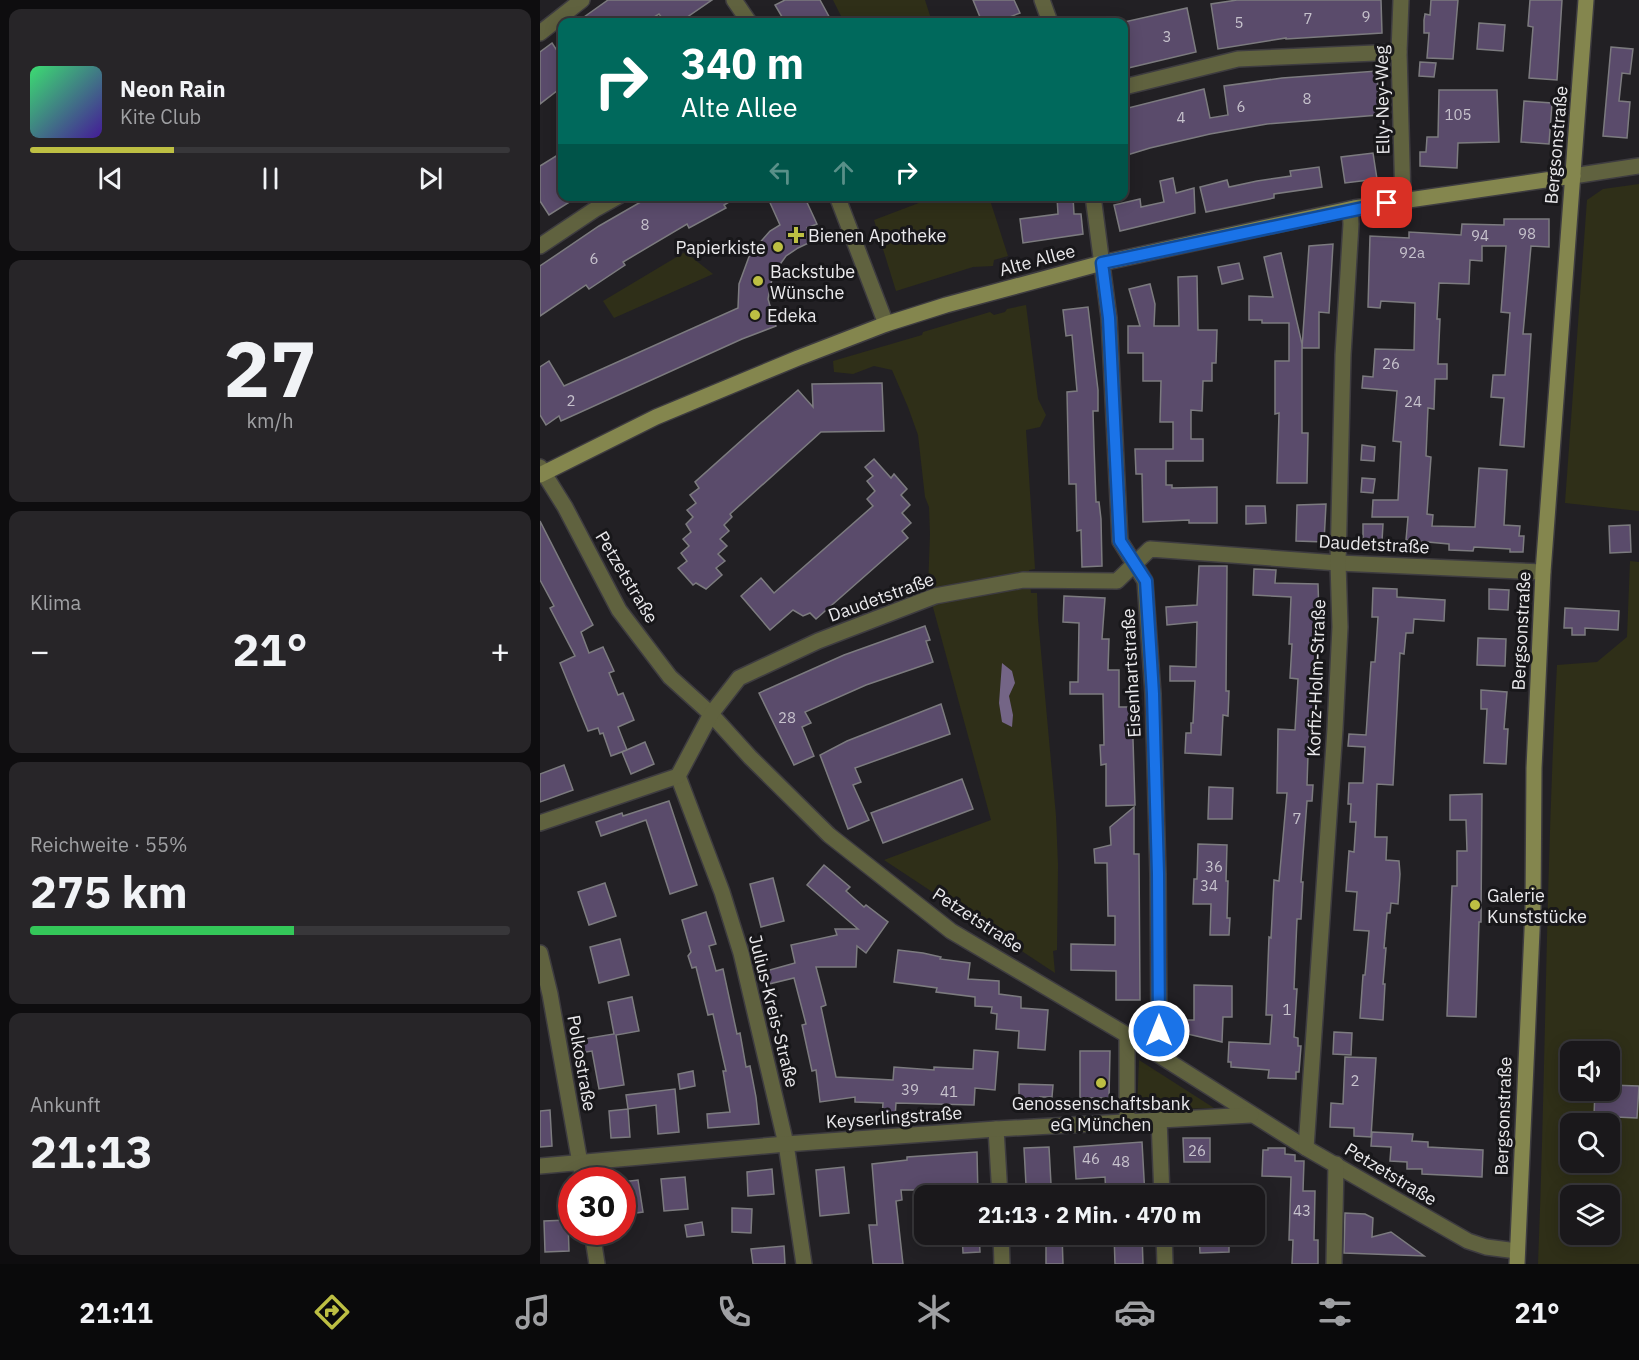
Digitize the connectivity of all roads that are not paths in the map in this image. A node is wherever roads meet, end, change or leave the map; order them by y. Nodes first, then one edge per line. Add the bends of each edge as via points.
1 (582, 0) edge
2 (734, 0) edge
3 (1042, 0) edge
4 (1401, 0) edge
5 (1586, 0) edge
6 (559, 18) edge
7 (746, 18) edge
8 (1049, 18) edge
9 (558, 19) edge
10 (540, 33) edge
11 (1399, 52) junction
12 (1128, 86) edge
13 (1639, 166) edge
14 (1573, 176) junction
15 (1403, 200) junction
16 (610, 201) edge
17 (839, 201) edge
18 (1094, 201) edge
19 (1350, 209) junction
20 (540, 246) edge
21 (1102, 263) junction
22 (886, 324) junction
23 (541, 472) edge
24 (1134, 563) junction
25 (1338, 563) junction
26 (1543, 572) junction
27 (711, 714) junction
28 (678, 776) junction
29 (540, 823) edge
30 (540, 953) edge
31 (1127, 1035) junction
32 (1152, 1051) junction
33 (1251, 1115) junction
34 (1159, 1119) junction
35 (1127, 1121) junction
36 (996, 1129) junction
37 (786, 1144) junction
38 (1306, 1148) junction
39 (580, 1164) junction
40 (1336, 1164) junction
41 (540, 1166) edge
42 (581, 1167) edge
43 (999, 1185) edge
44 (1162, 1185) edge
45 (594, 1245) edge
46 (1001, 1245) edge
47 (1164, 1245) edge
48 (1517, 1257) edge
49 (597, 1264) edge
50 (804, 1264) edge
51 (1002, 1264) edge
52 (1165, 1264) edge
53 (1334, 1264) edge

1 - 6 street
2 - 7 street
3 - 8 street
4 - 11 street, Elly-Ney-Weg
5 - 14 street, Bergsonstraße
9 - 10 street
11 - 12 street via 1238,59
11 - 15 street, Elly-Ney-Weg
13 - 14 street
14 - 15 street, Alte Allee
14 - 26 street, Bergsonstraße
15 - 19 street, Alte Allee
16 - 20 street
17 - 22 street
18 - 21 street, Eisenhartstraße
19 - 21 street, Alte Allee
19 - 25 street, Korfiz-Holm-Straße
21 - 22 street, Alte Allee
21 - 24 street, Eisenhartstraße via 1109,318 1120,541
22 - 23 street, Alte Allee via 656,417
23 - 27 street, Petzetstraße via 565,507 619,610 670,676
24 - 25 street, Daudetstraße via 1150,549
24 - 27 street, Daudetstraße via 1117,581 1023,580 935,596 818,641 739,678
24 - 32 street, Eisenhartstraße via 1146,581 1153,694 1159,1031
25 - 26 street, Daudetstraße
25 - 38 street, Korfiz-Holm-Straße via 1340,627 1335,729
26 - 48 street, Bergsonstraße
27 - 28 street, Daudetstraße
27 - 31 street, Petzetstraße via 829,835 951,931
28 - 29 street
28 - 37 street, Julius-Kreis-Straße via 741,953
30 - 39 street, Polkostraße
31 - 32 street, Petzetstraße
31 - 35 street
32 - 33 street, Petzetstraße
33 - 34 street, Keyserlingstraße
33 - 38 street, Petzetstraße
34 - 35 street, Keyserlingstraße
34 - 44 street
35 - 36 street, Keyserlingstraße
36 - 37 street, Keyserlingstraße
36 - 43 street
37 - 39 street, Keyserlingstraße
37 - 50 street, Julius-Kreis-Straße
38 - 40 street, Petzetstraße
39 - 41 street, Keyserlingstraße
39 - 42 street, Polkostraße
40 - 48 street, Petzetstraße via 1468,1241
40 - 53 street
45 - 49 street
46 - 51 street
47 - 52 street

